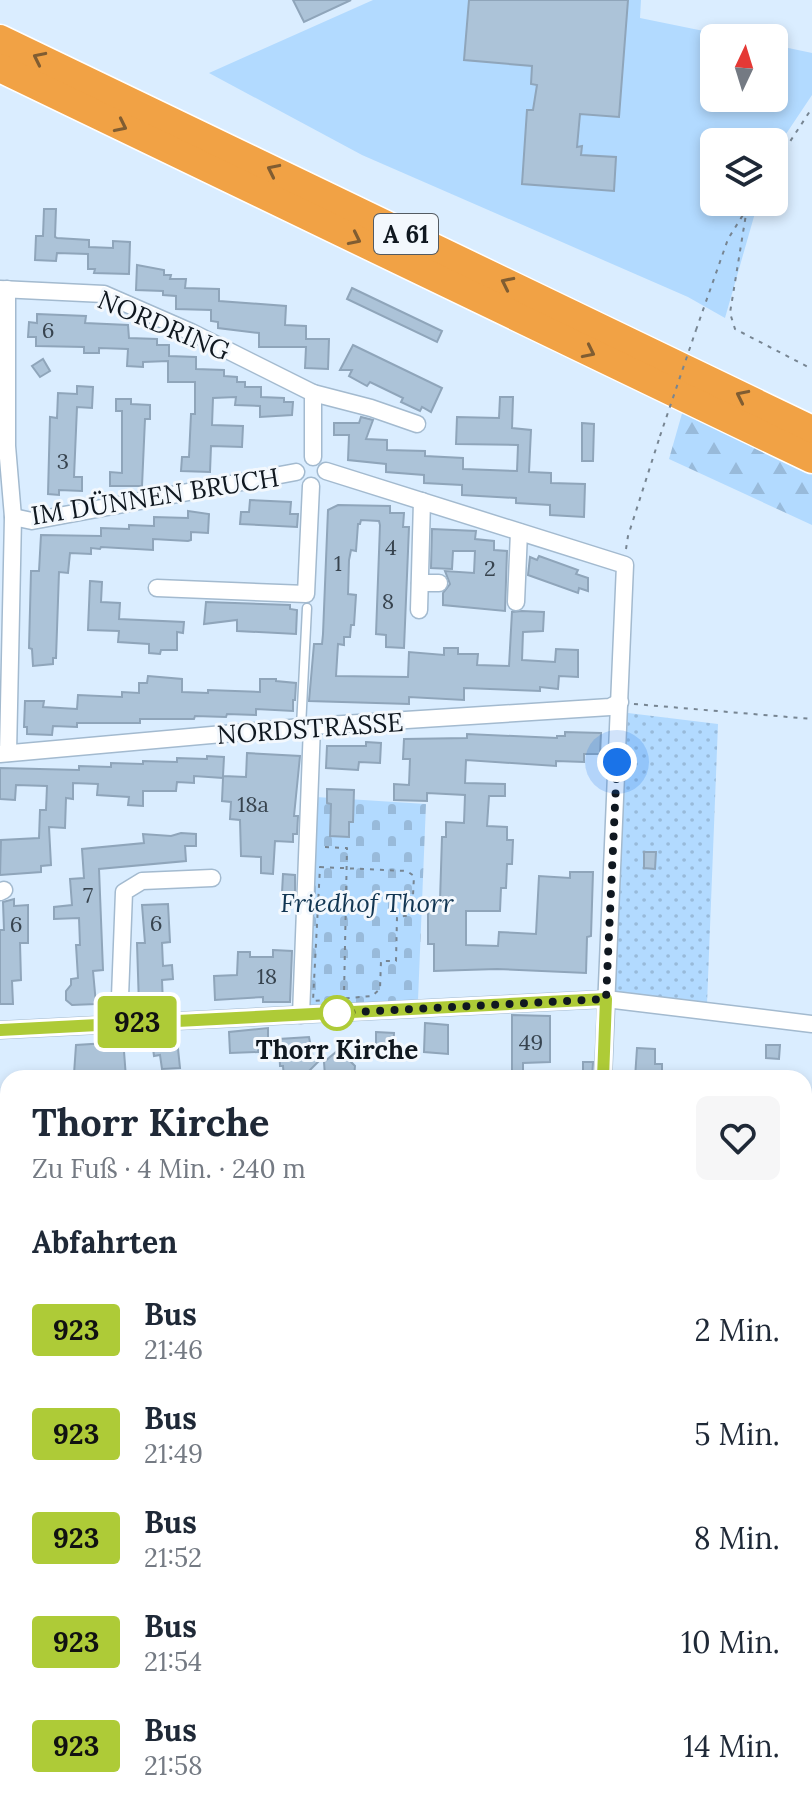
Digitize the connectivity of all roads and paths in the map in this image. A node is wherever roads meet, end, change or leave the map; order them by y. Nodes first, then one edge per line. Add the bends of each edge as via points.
1 (0, 39) edge
2 (0, 68) edge
3 (812, 108) edge
4 (788, 145) edge
5 (742, 216) edge
6 (746, 216) edge
7 (4, 289) edge
8 (812, 369) edge
9 (313, 393) junction
10 (417, 424) dead end
11 (812, 430) edge
12 (313, 457) junction
13 (812, 459) edge
14 (326, 471) junction
15 (296, 472) junction
16 (311, 486) junction
17 (422, 501) junction
18 (13, 517) junction
19 (519, 532) junction
20 (625, 565) junction
21 (420, 583) junction
22 (439, 583) dead end
23 (157, 588) dead end
24 (516, 602) dead end
25 (307, 608) dead end
26 (419, 610) dead end
27 (620, 702) junction
28 (812, 719) edge
29 (306, 727) junction
30 (4, 753) edge
31 (308, 847) junction
32 (347, 868) junction
33 (212, 878) dead end
34 (606, 999) junction
35 (345, 1006) junction
36 (301, 1015) junction
37 (119, 1023) junction
38 (812, 1024) edge
39 (0, 1030) edge
40 (603, 1070) edge

11 -> 1 highway, A 61
2 -> 13 highway, A 61
3 - 4 path
5 - 20 path, bridge via 728,239 660,436 628,536
6 - 8 path via 730,313 735,329
7 - 9 street, NORDRING via 104,294
7 - 18 street, NORDRING
9 - 10 street, NORDRING
9 - 12 street
12 - 14 street
12 - 15 street via 300,461
14 - 16 street
14 - 17 street
15 - 16 street
15 - 18 street, IM DÜNNEN BRUCH via 32,521
16 - 23 street via 306,594
17 - 19 street
17 - 21 street
18 - 30 street, NORDRING
19 - 20 street
19 - 24 street
20 - 27 street
21 - 22 street
21 - 26 street
25 - 29 lane
27 - 28 path
27 - 29 street, NORDSTRASSE via 610,707
27 - 34 street
29 - 30 street, NORDSTRASSE
29 - 31 street
31 - 32 path via 347,848
31 - 36 street
32 - 35 path
32 - 35 path via 407,871 414,876 412,915 397,917 396,961 381,961 377,994
33 - 37 street via 142,881 124,892
34 - 35 street
34 - 38 street
34 - 40 street
35 - 36 street
36 - 37 street
37 - 39 street

